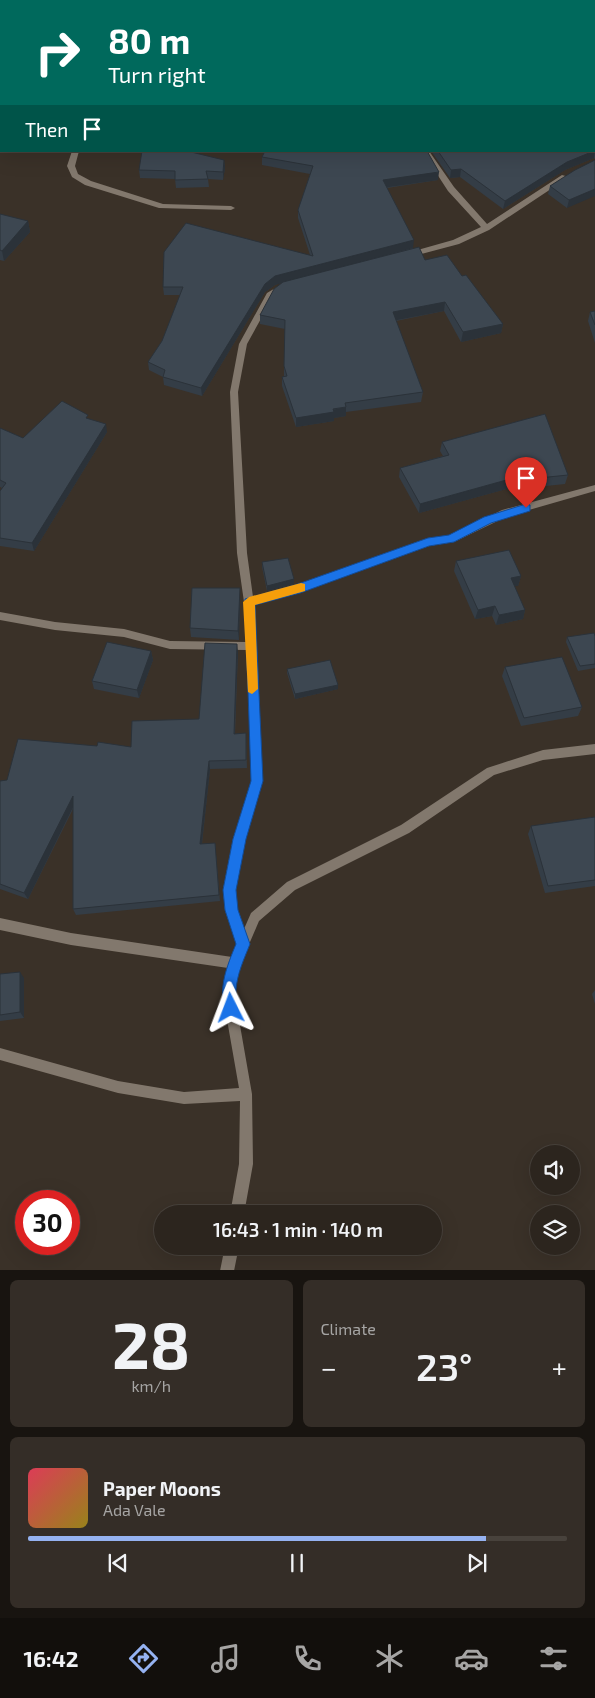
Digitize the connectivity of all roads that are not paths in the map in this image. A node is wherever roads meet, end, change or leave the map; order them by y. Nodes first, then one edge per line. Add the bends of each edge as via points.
1 (76, 152) edge
2 (426, 152) edge
3 (578, 170) edge
4 (231, 208) dead end
5 (486, 228) junction
6 (404, 256) edge
7 (292, 284) edge
8 (595, 488) edge
9 (249, 602) junction
10 (0, 616) edge
11 (250, 646) junction
12 (595, 749) edge
13 (0, 924) edge
14 (243, 944) junction
15 (235, 962) junction
16 (0, 1054) edge
17 (246, 1094) junction
18 (239, 1205) edge
19 (230, 1255) edge
20 (227, 1270) edge

1 - 4 street via 71,166 75,175 88,183 162,206
2 - 5 street via 451,189
3 - 5 street
5 - 6 street via 456,242
7 - 9 street via 270,295 258,314 243,344 234,392 242,553
8 - 9 street via 506,513 451,539 428,542 296,590
9 - 11 street
10 - 11 street via 55,626 124,632 170,645
11 - 14 street via 257,781 239,839 230,890 231,910
12 - 14 street via 543,755 491,771 405,829 291,886 255,917
13 - 15 street via 71,939
14 - 15 street
15 - 17 street via 228,991
16 - 17 street via 118,1088 184,1098
17 - 18 street via 246,1164
19 - 20 street

